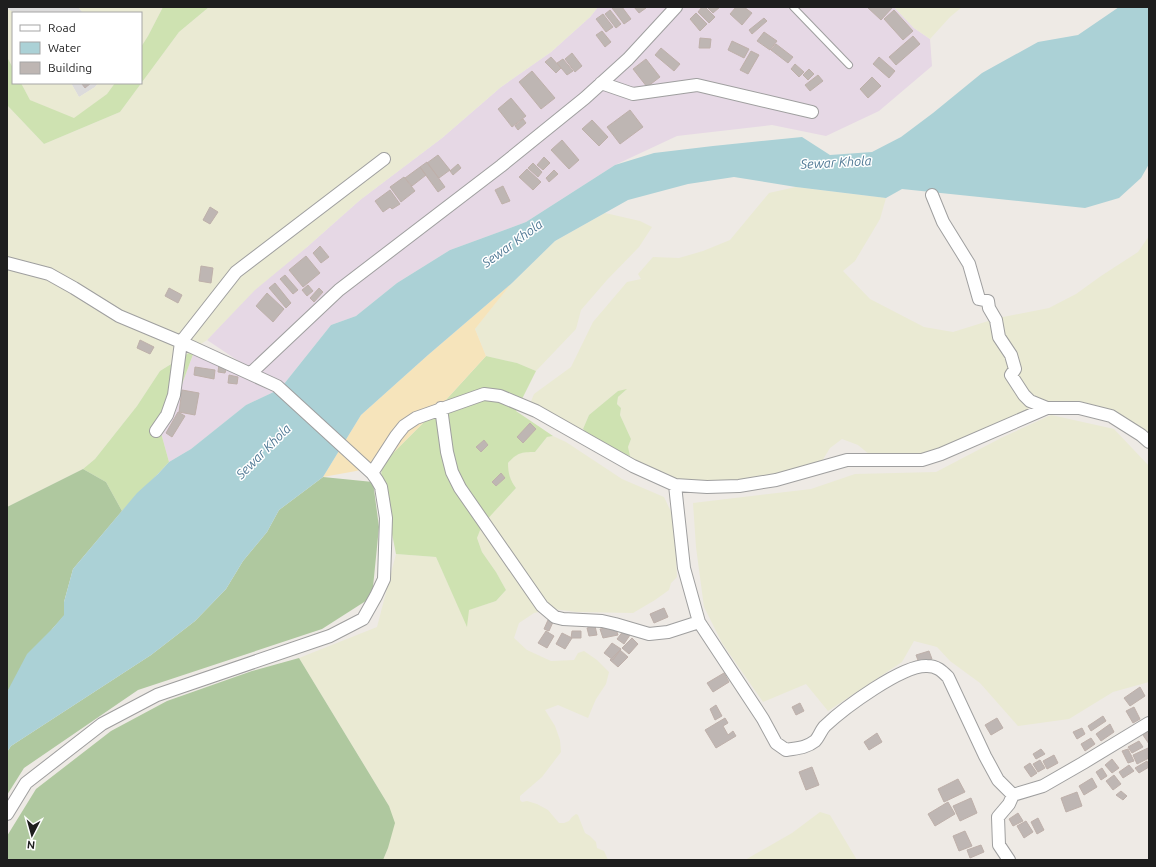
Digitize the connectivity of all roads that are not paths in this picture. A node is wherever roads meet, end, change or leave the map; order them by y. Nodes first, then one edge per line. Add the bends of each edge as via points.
1 (676, 7) edge
2 (793, 7) edge
3 (849, 65) dead end
4 (601, 83) junction
5 (812, 112) dead end
6 (384, 159) dead end
7 (932, 195) dead end
8 (7, 263) edge
9 (181, 342) junction
10 (251, 373) junction
11 (442, 408) junction
12 (1047, 408) junction
13 (156, 431) dead end
14 (1149, 442) edge
15 (372, 473) junction
16 (675, 485) junction
17 (699, 622) junction
18 (1149, 722) edge
19 (1013, 795) junction
20 (7, 814) edge
21 (1009, 860) edge

1 - 4 street via 628,59
2 - 3 lane
4 - 5 street via 633,94 697,85
4 - 10 street via 501,166 339,290
6 - 9 street via 236,272
7 - 12 street via 943,222 969,264 979,299 988,301 996,320 999,337 1011,355 1016,369 1010,375 1030,401
8 - 9 street via 49,274 119,316
9 - 10 street
9 - 13 street via 174,395 167,415
10 - 15 street via 277,386
11 - 15 street via 416,418 404,426
11 - 16 street via 484,394 500,396 536,411 633,466
11 - 17 street via 452,472 464,494 548,613 564,619 615,624 649,634 668,632
12 - 14 street via 1079,408 1111,416
12 - 16 street via 922,460 847,460 776,480 738,486
15 - 20 street via 381,487 386,518 384,579 363,619 330,636 157,695 102,724 26,783
16 - 17 street via 684,568
17 - 19 street via 776,743 786,750 804,748 816,740 824,726 870,691 895,677 915,667 928,666 940,669 948,677 998,780
18 - 19 street via 1083,764 1042,786
19 - 21 street via 998,818 999,845

